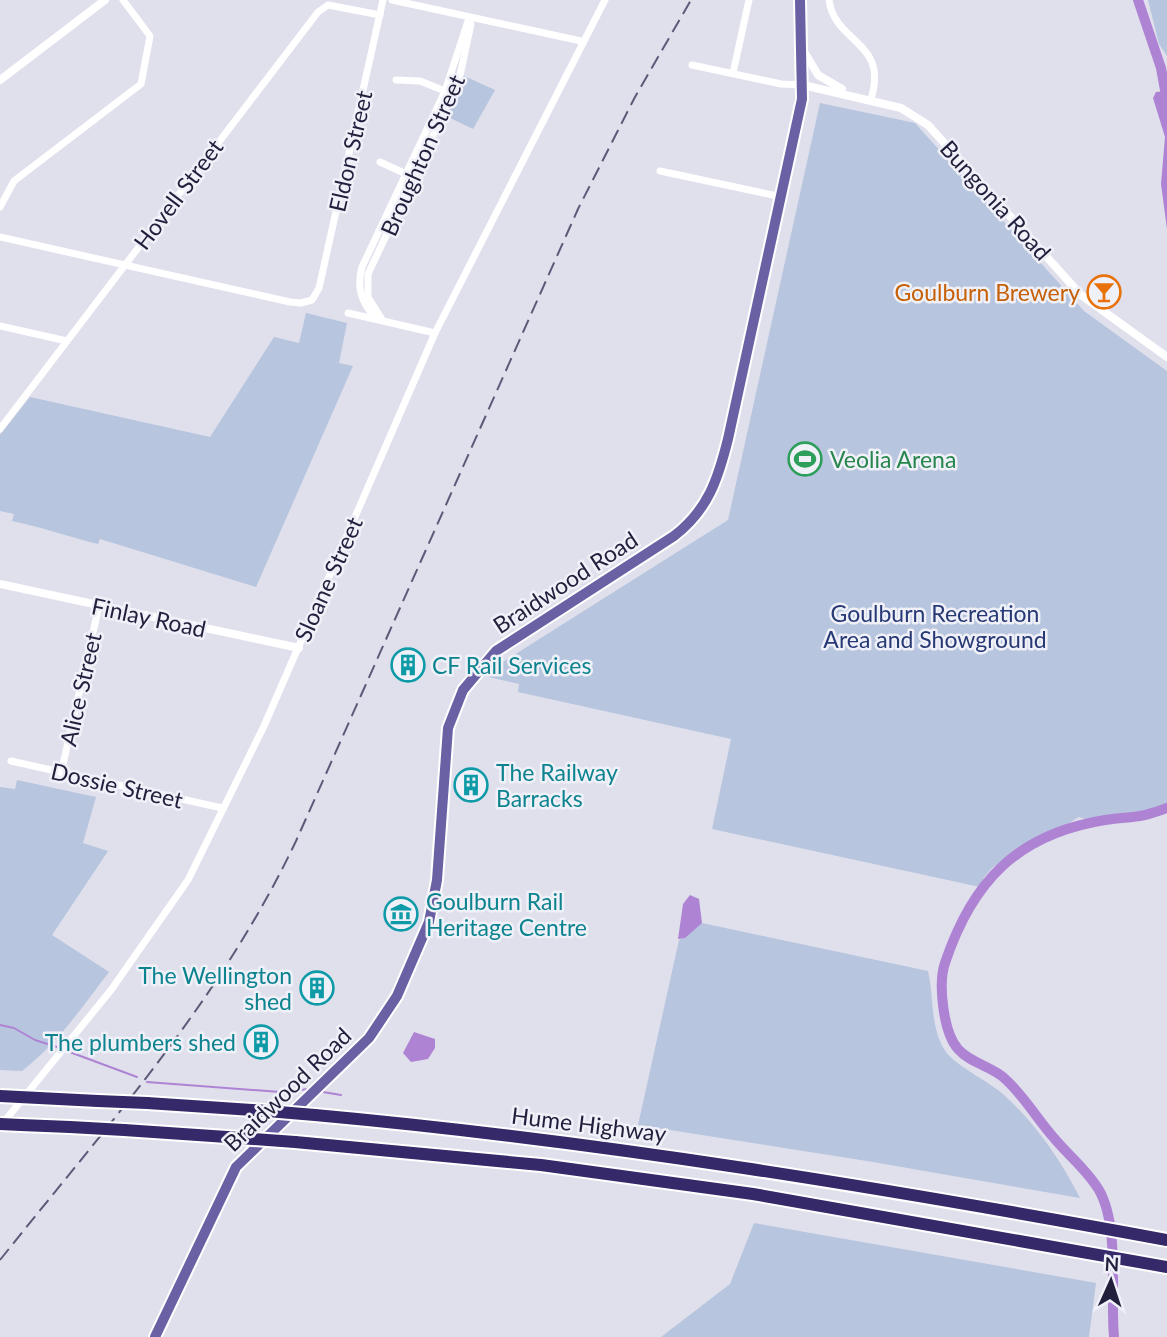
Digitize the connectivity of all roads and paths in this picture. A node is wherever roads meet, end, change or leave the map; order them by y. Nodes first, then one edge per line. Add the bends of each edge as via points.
1 (105, 0) edge
2 (123, 0) edge
3 (383, 0) edge
4 (392, 0) edge
5 (605, 0) edge
6 (748, 0) edge
7 (800, 0) edge
8 (829, 0) edge
9 (380, 15) junction
10 (468, 18) junction
11 (582, 41) junction
12 (802, 48) junction
13 (692, 65) dead end
14 (733, 73) junction
15 (0, 80) edge
16 (396, 80) dead end
17 (803, 85) junction
18 (445, 91) junction
19 (858, 96) junction
20 (871, 99) junction
21 (380, 162) dead end
22 (660, 171) dead end
23 (404, 173) junction
24 (782, 197) junction
25 (0, 207) edge
26 (0, 237) edge
27 (123, 266) junction
28 (348, 313) dead end
29 (379, 320) junction
30 (0, 326) edge
31 (435, 333) junction
32 (67, 341) junction
33 (1167, 358) edge
34 (0, 429) edge
35 (0, 584) edge
36 (99, 606) junction
37 (299, 648) junction
38 (11, 761) dead end
39 (61, 773) junction
40 (222, 808) junction
41 (0, 1096) edge
42 (0, 1125) edge
43 (1167, 1240) edge
44 (1167, 1267) edge
45 (155, 1337) edge

1 - 15 street
2 - 25 street via 150,36 141,84 14,181
3 - 9 street, Eldon Street
4 - 10 street
5 - 11 street, Sloane Street
6 - 14 street
7 - 12 main road, Braidwood Road
8 - 20 street via 834,16 873,63 876,78
9 - 27 street, Hovell Street via 328,5 318,12
9 - 27 street, Eldon Street via 319,288 312,300 290,302
10 - 11 street
10 - 18 street, Broughton Street
10 - 29 street, Broughton Street via 471,24 459,80 368,274 368,297
11 - 31 street, Sloane Street
12 - 17 main road, Braidwood Road
12 - 19 street via 818,75
13 - 14 street
14 - 17 street
16 - 18 street, Broughton Street
17 - 19 street, Bungonia Road
17 - 24 main road, Braidwood Road
18 - 23 street, Broughton Street
19 - 20 street, Bungonia Road
20 - 33 street, Bungonia Road via 901,108 928,125 1081,295
21 - 23 street, Broughton Street
22 - 24 street
23 - 29 street, Broughton Street via 360,274 361,299
24 - 45 main road, Braidwood Road via 719,473 706,505 674,536 513,638 472,675 448,728 434,902 411,967 377,1030 236,1167
26 - 27 street
27 - 32 street, Hovell Street
28 - 29 street
29 - 31 street
30 - 32 street
31 - 37 street, Sloane Street
32 - 34 street, Hovell Street
35 - 36 street, Finlay Road
36 - 37 street, Finlay Road
36 - 39 street, Alice Street
37 - 40 street, Sloane Street
38 - 39 street, Dossie Street
39 - 40 street, Dossie Street
40 - 42 street, Sloane Street via 188,880 166,914 111,990
41 - 43 highway, Hume Highway, bridge via 267,1111 475,1130 766,1170
42 - 44 highway, Hume Highway, bridge via 455,1155 752,1194

